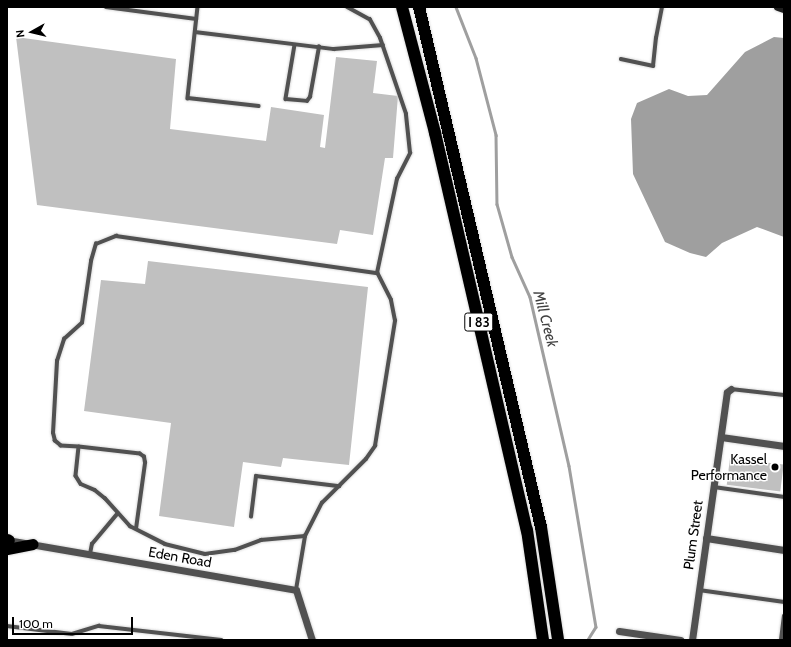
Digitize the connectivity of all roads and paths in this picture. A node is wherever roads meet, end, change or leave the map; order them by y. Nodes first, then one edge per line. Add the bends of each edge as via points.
1 (106, 7) edge
2 (198, 7) edge
3 (347, 7) edge
4 (402, 7) edge
5 (419, 7) edge
6 (662, 7) edge
7 (778, 7) edge
8 (784, 9) edge
9 (196, 19) junction
10 (195, 32) junction
11 (295, 45) junction
12 (383, 45) junction
13 (318, 47) junction
14 (621, 58) dead end
15 (259, 106) dead end
16 (377, 273) junction
17 (731, 388) joint
18 (784, 395) edge
19 (721, 437) junction
20 (784, 446) edge
21 (79, 447) junction
22 (339, 486) junction
23 (714, 487) junction
24 (784, 497) edge
25 (118, 513) junction
26 (251, 517) dead end
27 (136, 529) junction
28 (305, 536) junction
29 (706, 538) junction
30 (8, 542) edge
31 (33, 544) joint
32 (784, 550) edge
33 (90, 554) junction
34 (296, 590) junction
35 (699, 590) junction
36 (784, 602) edge
37 (784, 616) edge
38 (7, 626) edge
39 (619, 631) dead end
40 (219, 640) edge
41 (312, 640) edge
42 (543, 640) edge
43 (558, 640) edge
44 (680, 640) edge
45 (692, 640) edge
46 (780, 640) edge

1 - 9 lane
2 - 9 lane
3 - 12 lane via 370,20
4 - 42 highway, I 83 via 435,133 528,530
5 - 43 highway, I 83 via 541,527
6 - 14 lane via 653,66
7 - 8 main road
9 - 10 lane
10 - 11 lane
10 - 15 lane via 188,98
11 - 13 lane
11 - 13 lane via 286,98 307,101 310,97
12 - 13 lane via 334,49
12 - 16 lane via 406,114 410,153 397,179
16 - 21 lane via 116,236 96,244 82,323 64,339 57,361 53,433 55,441 60,446
16 - 22 lane via 391,300 394,320 376,446
17 - 18 lane
17 - 19 street, Plum Street via 727,392
19 - 20 street
19 - 23 street, Plum Street
21 - 25 lane via 76,476 80,484 95,490
21 - 27 lane via 140,454 144,457
22 - 26 lane via 256,476
22 - 28 lane via 322,503
23 - 24 lane
23 - 29 street, Plum Street
25 - 27 lane
25 - 33 lane via 92,544
27 - 28 lane via 165,544 205,554 234,550 261,540
28 - 34 lane
29 - 32 street
29 - 35 street, Plum Street
30 - 31 highway
31 - 33 street, Eden Road
33 - 34 street, Eden Road
34 - 41 street
35 - 36 lane
35 - 45 street, Plum Street
37 - 46 lane
38 - 40 lane via 72,634 99,626
39 - 44 street

